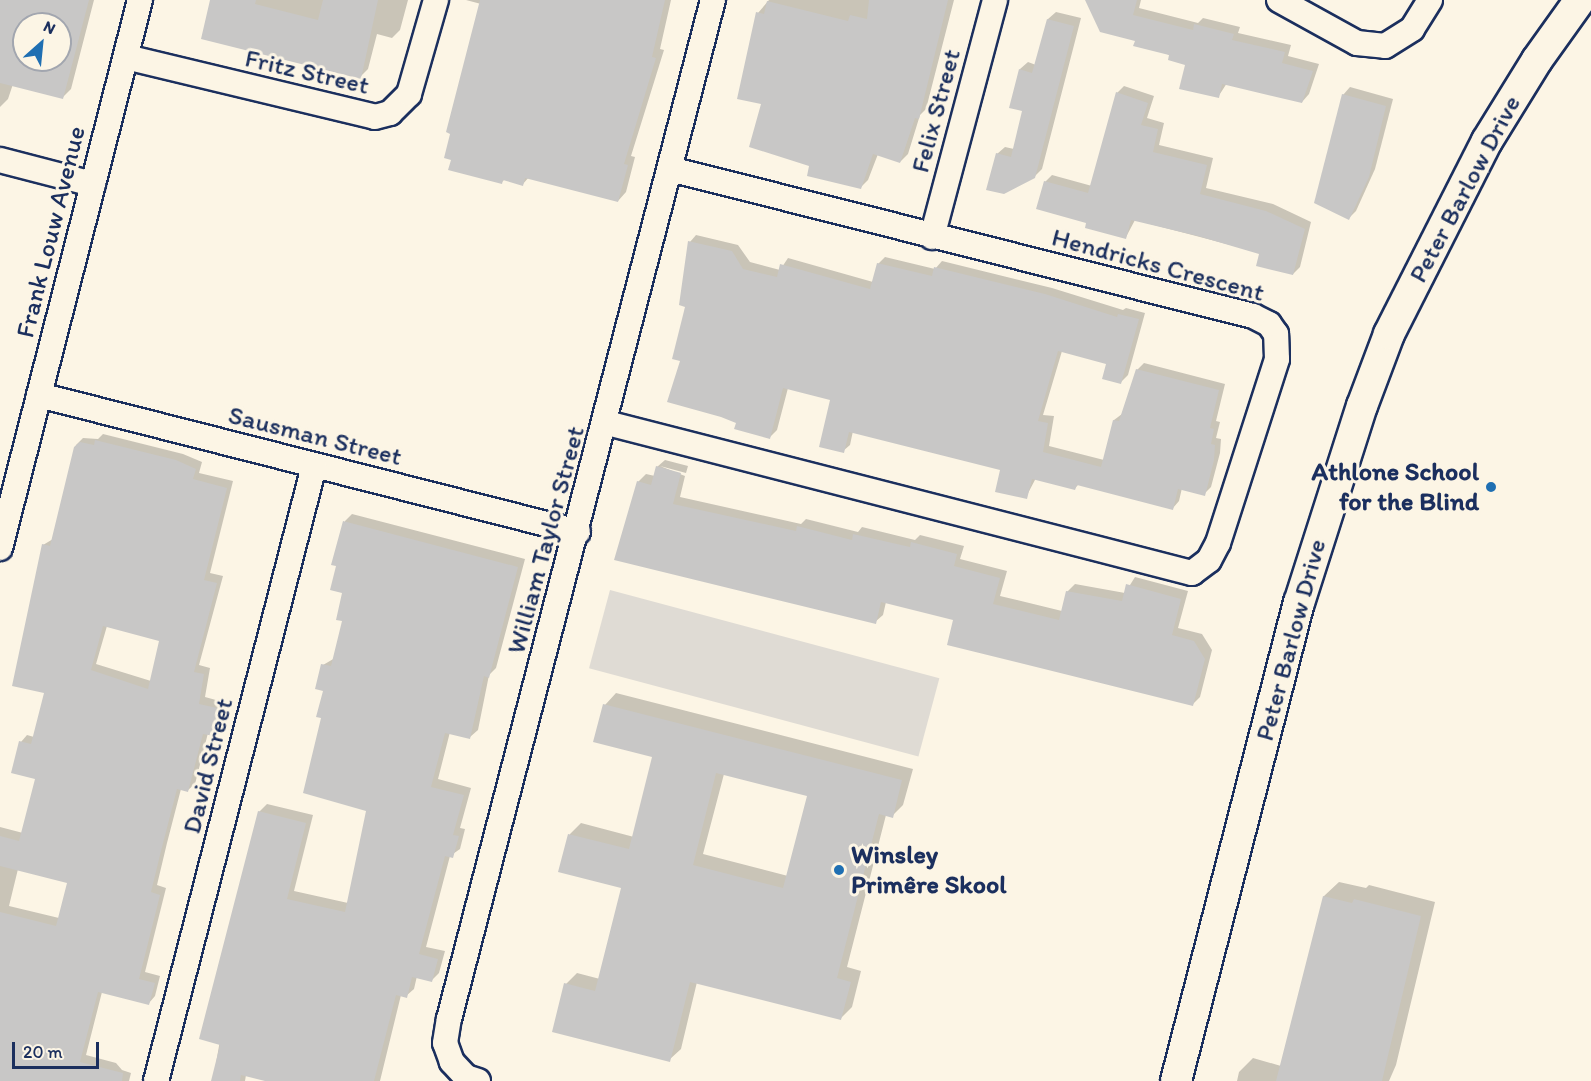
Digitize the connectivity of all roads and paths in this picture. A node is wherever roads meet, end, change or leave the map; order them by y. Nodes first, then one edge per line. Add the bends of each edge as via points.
1 (140, 0) edge
2 (436, 0) edge
3 (713, 0) edge
4 (995, 0) edge
5 (1279, 0) edge
6 (1430, 0) edge
7 (1580, 0) edge
8 (126, 57) junction
9 (0, 160) edge
10 (670, 169) junction
11 (93, 184) junction
12 (932, 237) junction
13 (39, 395) junction
14 (607, 423) junction
15 (314, 465) junction
16 (578, 532) junction
17 (0, 548) edge
18 (156, 1081) edge
19 (478, 1081) edge
20 (1176, 1081) edge

1 - 8 street, Frank Louw Avenue
2 - 8 street, Fritz Street via 409,94 390,112 375,117
3 - 10 street, William Taylor Street
4 - 12 street, Felix Street
5 - 6 street via 1357,43 1385,46 1412,29
7 - 20 street, Peter Barlow Drive via 1487,141 1389,334 1362,406 1299,603
8 - 11 street, Frank Louw Avenue
9 - 11 street
10 - 12 street, Hendricks Crescent
10 - 14 street, William Taylor Street
11 - 13 street, Frank Louw Avenue
12 - 14 street, Hendricks Crescent via 1224,308 1269,324 1279,345 1277,358 1218,543 1202,569 1180,572
13 - 15 street, Sausman Street
13 - 17 street, Frank Louw Avenue
14 - 16 street, William Taylor Street
15 - 16 street, Sausman Street
15 - 18 street, David Street
16 - 19 street, William Taylor Street via 449,1019 445,1043 452,1062 466,1077

